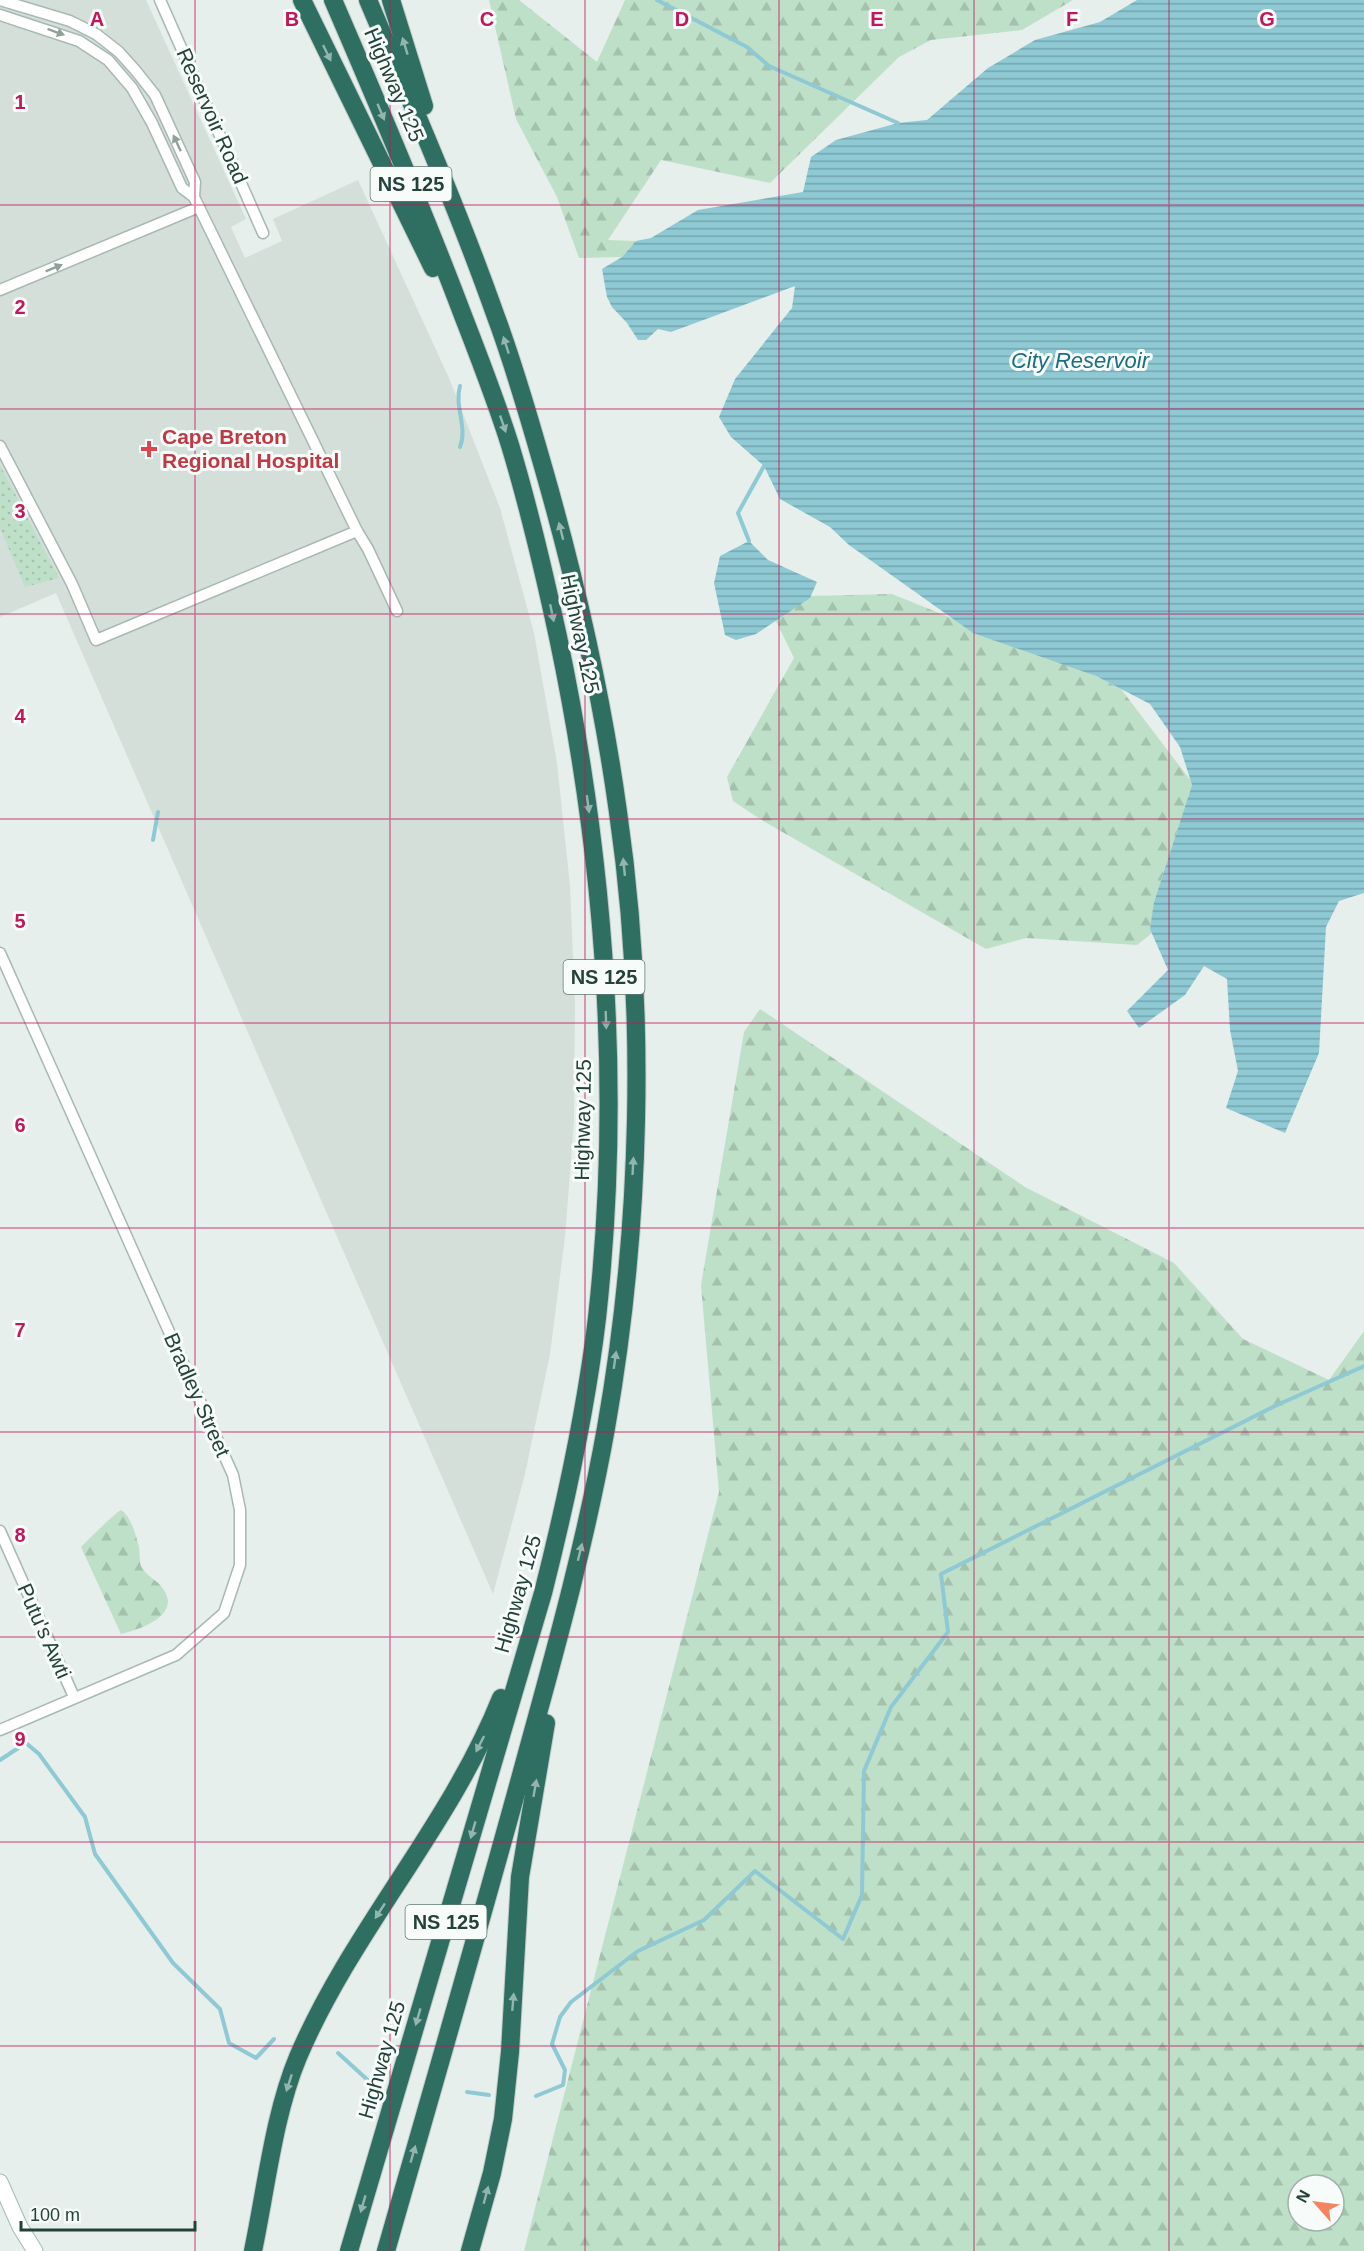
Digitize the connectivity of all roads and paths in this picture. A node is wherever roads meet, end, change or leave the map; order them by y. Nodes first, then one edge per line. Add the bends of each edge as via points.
1 (0, 0) edge
2 (160, 0) edge
3 (302, 0) edge
4 (333, 0) edge
5 (368, 0) edge
6 (391, 0) edge
7 (0, 15) edge
8 (196, 202) junction
9 (453, 202) junction
10 (263, 233) dead end
11 (0, 290) edge
12 (484, 369) junction
13 (0, 446) edge
14 (357, 531) junction
15 (397, 611) dead end
16 (0, 952) edge
17 (0, 1531) edge
18 (5, 1557) edge
19 (543, 1593) junction
20 (565, 1608) junction
21 (74, 1697) junction
22 (0, 1730) edge
23 (0, 2182) edge
24 (36, 2251) edge
25 (253, 2251) edge
26 (349, 2251) edge
27 (386, 2251) edge
28 (470, 2251) edge

8 -> 1 street via 195,182 155,95 136,70 96,34 70,21
2 - 10 street, Reservoir Road
3 -> 12 highway
4 -> 12 highway, Highway 125 / NS 125
5 - 9 highway, Highway 125 / NS 125
9 -> 6 highway
7 -> 8 street via 79,41 108,60 132,87 182,188
11 -> 8 street
8 - 14 street
20 -> 9 highway, Highway 125 / NS 125 via 607,1423 629,1248 635,1080 630,926 618,812 599,693 559,523 497,318
12 -> 19 highway, Highway 125 / NS 125 via 529,511 581,752 600,899 606,1016 606,1167 597,1319 579,1432
13 - 14 street via 72,584 96,640
14 - 15 street
16 - 21 street, Bradley Street via 233,1475 240,1510 240,1565 224,1612 176,1654
17 - 18 street, Putu's Awti
18 - 21 street, Putu's Awti
19 -> 25 highway via 473,1758 332,1990 298,2056 279,2116
19 -> 26 highway, Highway 125 / NS 125
27 -> 20 highway, Highway 125 / NS 125
28 -> 20 highway via 503,2119 520,1877
21 - 22 street, Bradley Street
23 - 24 main road via 20,2227

